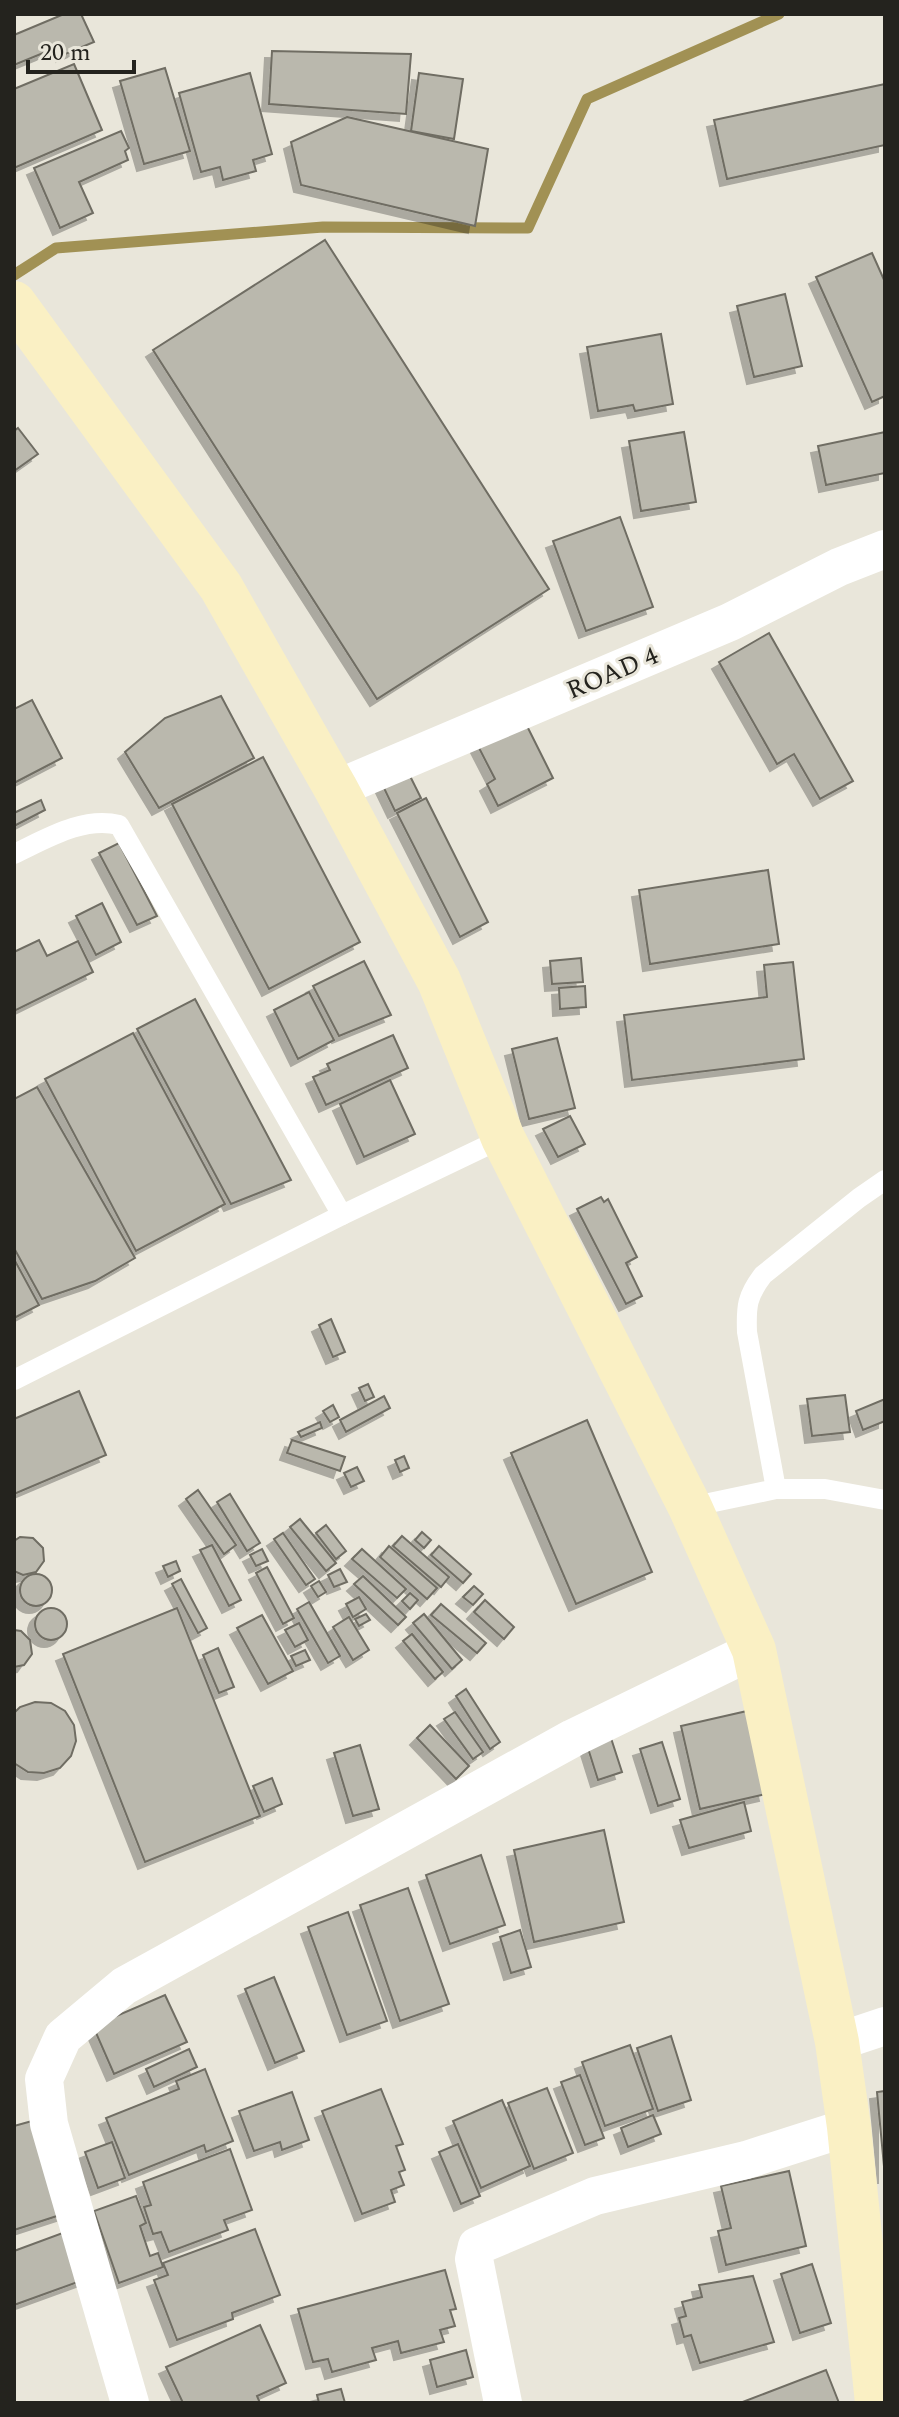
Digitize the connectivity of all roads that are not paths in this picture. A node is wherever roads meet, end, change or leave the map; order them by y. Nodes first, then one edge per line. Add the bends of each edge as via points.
1 (14, 303) edge
2 (885, 549) edge
3 (336, 789) junction
4 (14, 854) edge
5 (503, 1138) junction
6 (885, 1180) edge
7 (342, 1215) junction
8 (14, 1380) edge
9 (776, 1489) junction
10 (885, 1500) edge
11 (690, 1507) junction
12 (754, 1650) junction
13 (885, 2026) edge
14 (837, 2042) junction
15 (849, 2127) junction
16 (130, 2403) edge
17 (503, 2403) edge
18 (877, 2403) edge

1 - 3 street via 221,587
2 - 3 street, ROAD 4 via 730,622
3 - 5 street via 439,981
4 - 7 lane via 65,830 107,822 119,825
5 - 7 lane
5 - 11 street
6 - 9 lane via 763,1275 751,1291 747,1332
7 - 8 lane
9 - 10 lane via 825,1489
9 - 11 lane
11 - 12 street
12 - 14 street
12 - 16 street via 573,1738 124,1986 63,2037 44,2079 49,2124
13 - 14 street
14 - 15 street
15 - 17 street via 746,2160 595,2196 477,2246 474,2259
15 - 18 street

